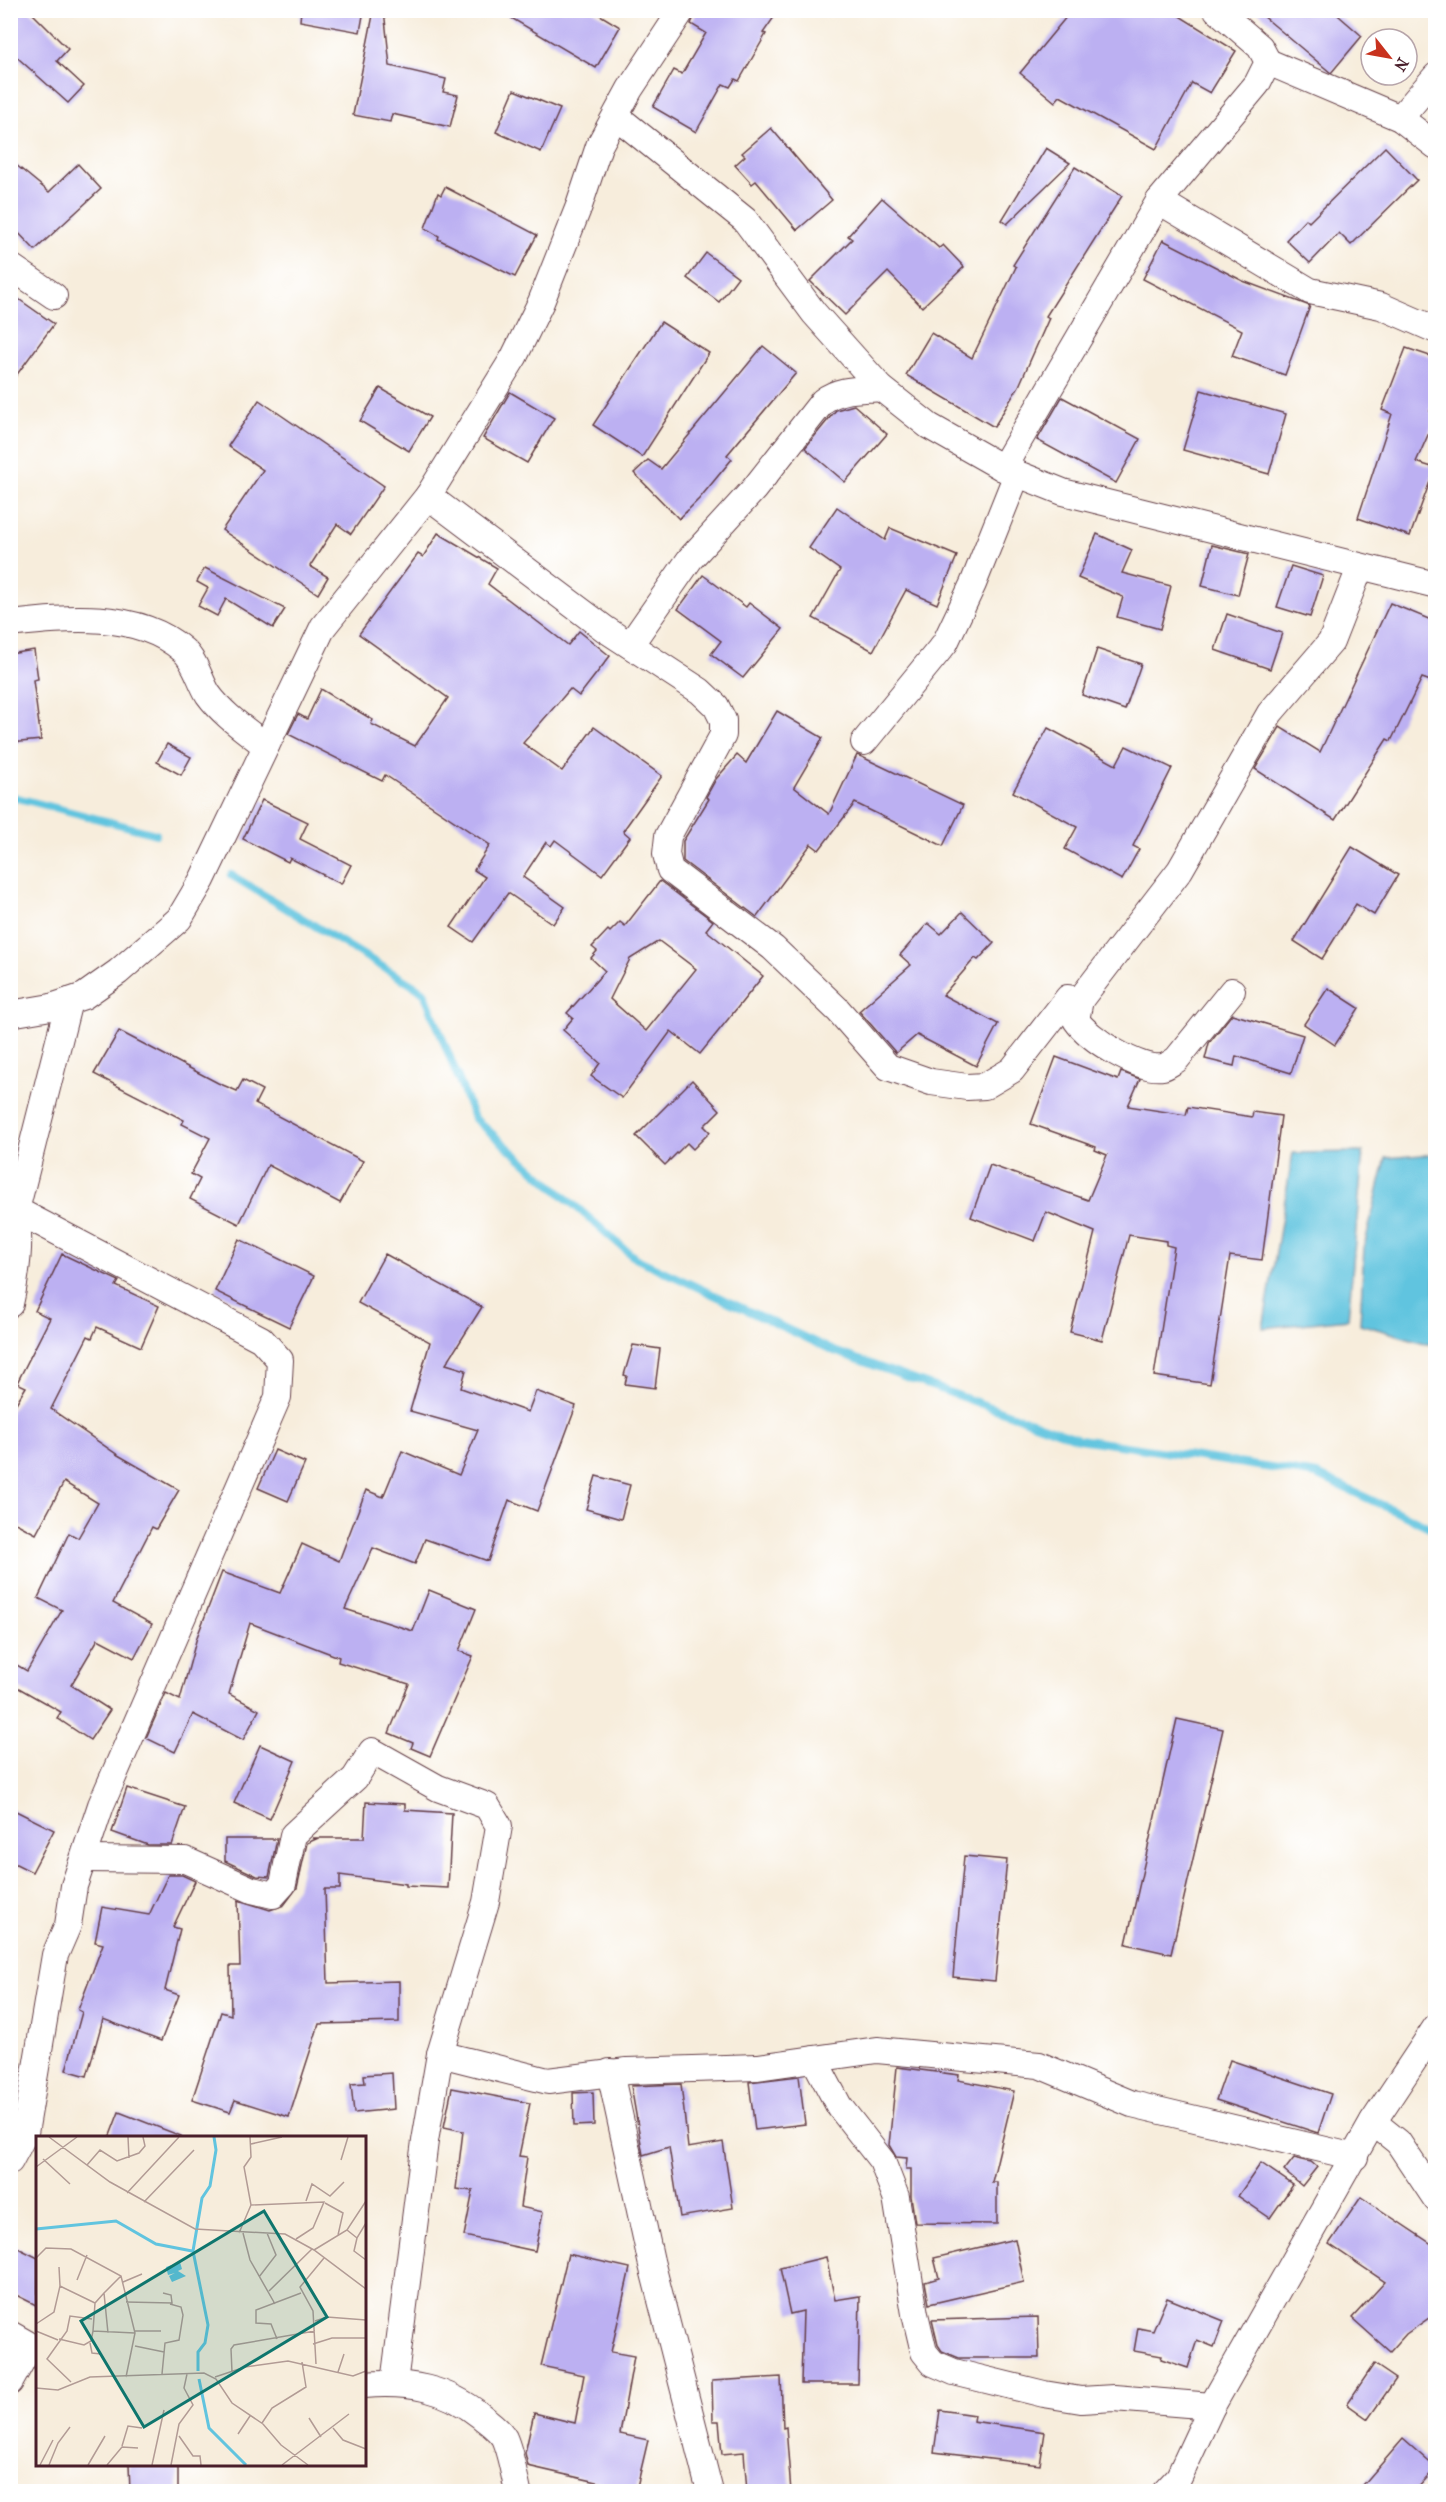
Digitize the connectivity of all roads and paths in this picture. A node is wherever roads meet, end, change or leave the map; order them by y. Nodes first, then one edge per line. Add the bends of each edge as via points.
1 (682, 10) edge
2 (1217, 10) edge
3 (1268, 62) junction
4 (1436, 76) edge
5 (616, 116) junction
6 (1400, 118) junction
7 (1436, 146) edge
8 (1159, 201) junction
9 (10, 266) edge
10 (54, 296) dead end
11 (1436, 330) edge
12 (881, 388) junction
13 (1010, 471) junction
14 (428, 496) junction
15 (1360, 568) junction
16 (1436, 585) edge
17 (10, 624) edge
18 (630, 645) junction
19 (864, 742) dead end
20 (266, 746) junction
21 (1232, 991) dead end
22 (1080, 1000) junction
23 (69, 1001) junction
24 (10, 1014) edge
25 (16, 1210) junction
26 (10, 1304) edge
27 (84, 1859) junction
28 (1436, 2027) edge
29 (440, 2054) junction
30 (814, 2059) junction
31 (610, 2072) junction
32 (1373, 2122) junction
33 (1355, 2157) junction
34 (10, 2161) edge
35 (1436, 2199) edge
36 (26, 2343) edge
37 (10, 2382) edge
38 (394, 2383) junction
39 (366, 2385) edge
40 (1212, 2406) junction
41 (518, 2492) edge
42 (710, 2492) edge
43 (1165, 2492) edge

1 - 5 street
2 - 3 street via 1260,47
3 - 6 street
3 - 8 street via 1257,84
4 - 6 street
5 - 12 street via 746,220 814,313
5 - 14 street via 599,146 541,302 514,357
6 - 7 street
8 - 11 street via 1310,291 1381,306
8 - 13 street
9 - 10 street
12 - 13 street via 929,426
12 - 18 street via 842,391 823,401 754,489 690,559
13 - 15 street via 1063,492
13 - 19 street via 973,584 945,644
14 - 18 street
14 - 20 street via 323,627
15 - 16 street
15 - 22 street via 1331,642 1270,713 1180,870
17 - 20 street via 67,618 106,620 151,631 185,651 208,694
18 - 22 street via 700,691 716,706 723,720 723,735 668,836 666,854 670,870 773,948 888,1067 931,1082 985,1086 1012,1070 1068,998
20 - 23 street via 202,880 179,919 118,972 84,996
21 - 22 street via 1182,1053 1164,1067 1145,1066 1090,1035 1076,1020
23 - 24 street
23 - 25 street
25 - 26 street via 20,1233 18,1269
25 - 27 street via 261,1340 280,1360 278,1397 101,1805
27 - 29 street via 185,1860 252,1890 273,1895 283,1884 293,1835 355,1778 372,1751 438,1788 487,1806 499,1826 486,1902
27 - 34 street via 74,1886 68,1925 56,1955 25,2133
28 - 32 street
29 - 31 street via 548,2080
29 - 38 street
30 - 31 street via 758,2067
30 - 33 street via 877,2050 1039,2065 1132,2104
30 - 40 street via 839,2106 882,2161 896,2197 924,2352 933,2363 1010,2386 1081,2400 1114,2398
31 - 42 street via 651,2261
32 - 33 street
32 - 35 street via 1398,2142
33 - 40 street
36 - 37 street
38 - 39 street
38 - 41 street via 447,2394 492,2425 503,2438
40 - 43 street via 1179,2477

